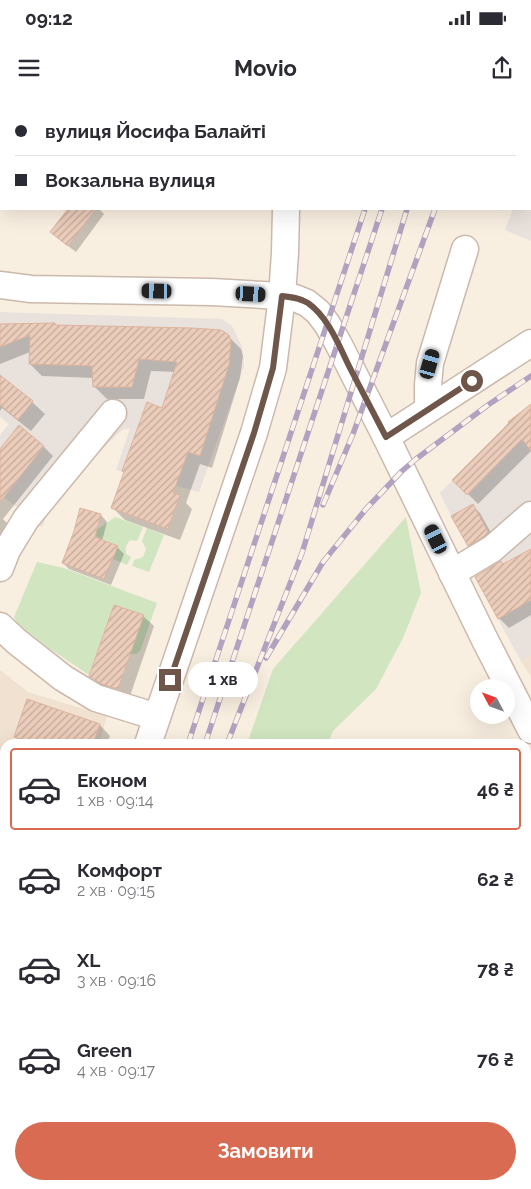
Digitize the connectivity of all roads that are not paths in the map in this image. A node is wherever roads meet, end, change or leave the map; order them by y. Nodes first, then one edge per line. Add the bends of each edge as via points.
1 (286, 210) edge
2 (464, 249) dead end
3 (0, 285) edge
4 (282, 296) junction
5 (531, 343) edge
6 (428, 409) junction
7 (113, 414) dead end
8 (386, 437) junction
9 (531, 515) edge
10 (0, 568) edge
11 (452, 572) junction
12 (0, 626) edge
13 (158, 717) junction
14 (531, 730) edge
15 (150, 739) edge

1 - 4 street
2 - 6 street via 430,364
3 - 4 street via 31,289
4 - 8 street via 307,303 327,324
4 - 13 street via 273,368 254,433
5 - 6 street
6 - 8 street
7 - 10 street via 26,519
8 - 11 street
9 - 11 street via 492,549
11 - 14 street
12 - 13 street via 63,678 96,698
13 - 15 street

